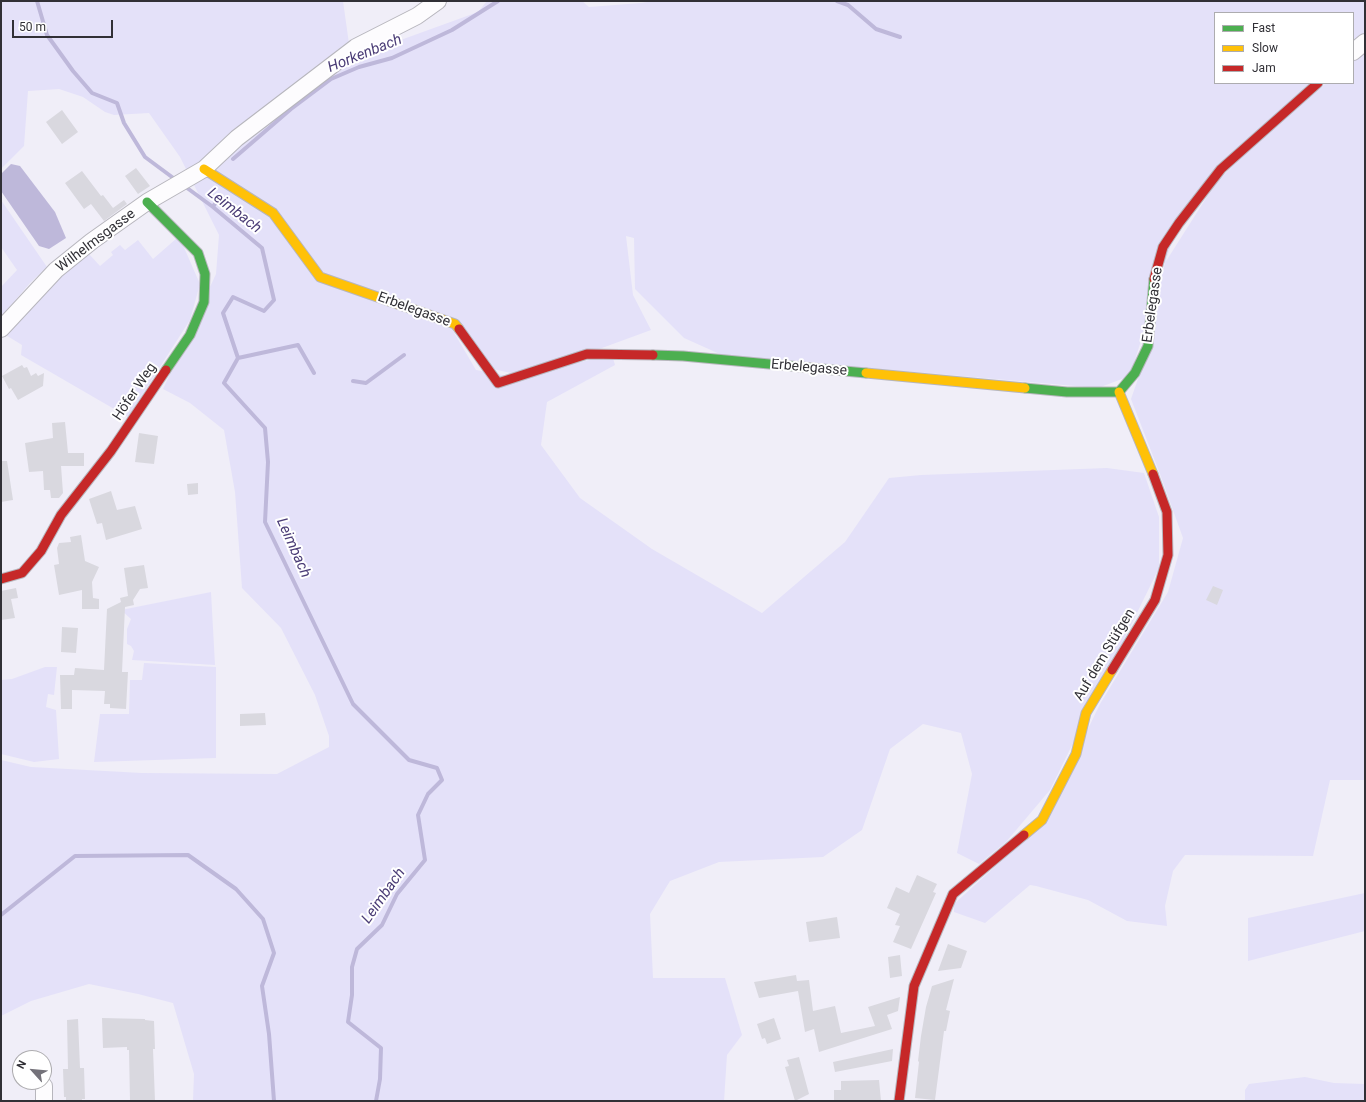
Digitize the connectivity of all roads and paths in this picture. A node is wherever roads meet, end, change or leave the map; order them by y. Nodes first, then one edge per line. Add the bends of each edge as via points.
1 (438, 1) edge
2 (1365, 42) edge
3 (1354, 51) edge
4 (1317, 84) edge
5 (204, 168) junction
6 (147, 202) junction
7 (1, 329) edge
8 (1119, 392) junction
9 (1, 579) edge
10 (44, 1090) edge
11 (44, 1101) edge
12 (899, 1101) edge

1 - 5 street via 416,16 356,47 237,138
2 - 3 street
4 - 8 street, Erbelegasse via 1221,169 1162,247 1154,276 1148,346 1135,373
5 - 6 street, Wilhelmsgasse
5 - 8 street, Erbelegasse via 274,213 320,277 455,324 498,383 587,354 683,356 1067,392
6 - 7 street, Wilhelmsgasse via 56,270
6 - 9 street, Höfer Weg via 198,252 205,274 204,302 190,335 111,451 61,515 41,552 22,573
8 - 12 street, Auf dem Stüfgen via 1167,512 1168,555 1155,600 1086,713 1076,754 1042,820 953,894 914,986
10 - 11 street

